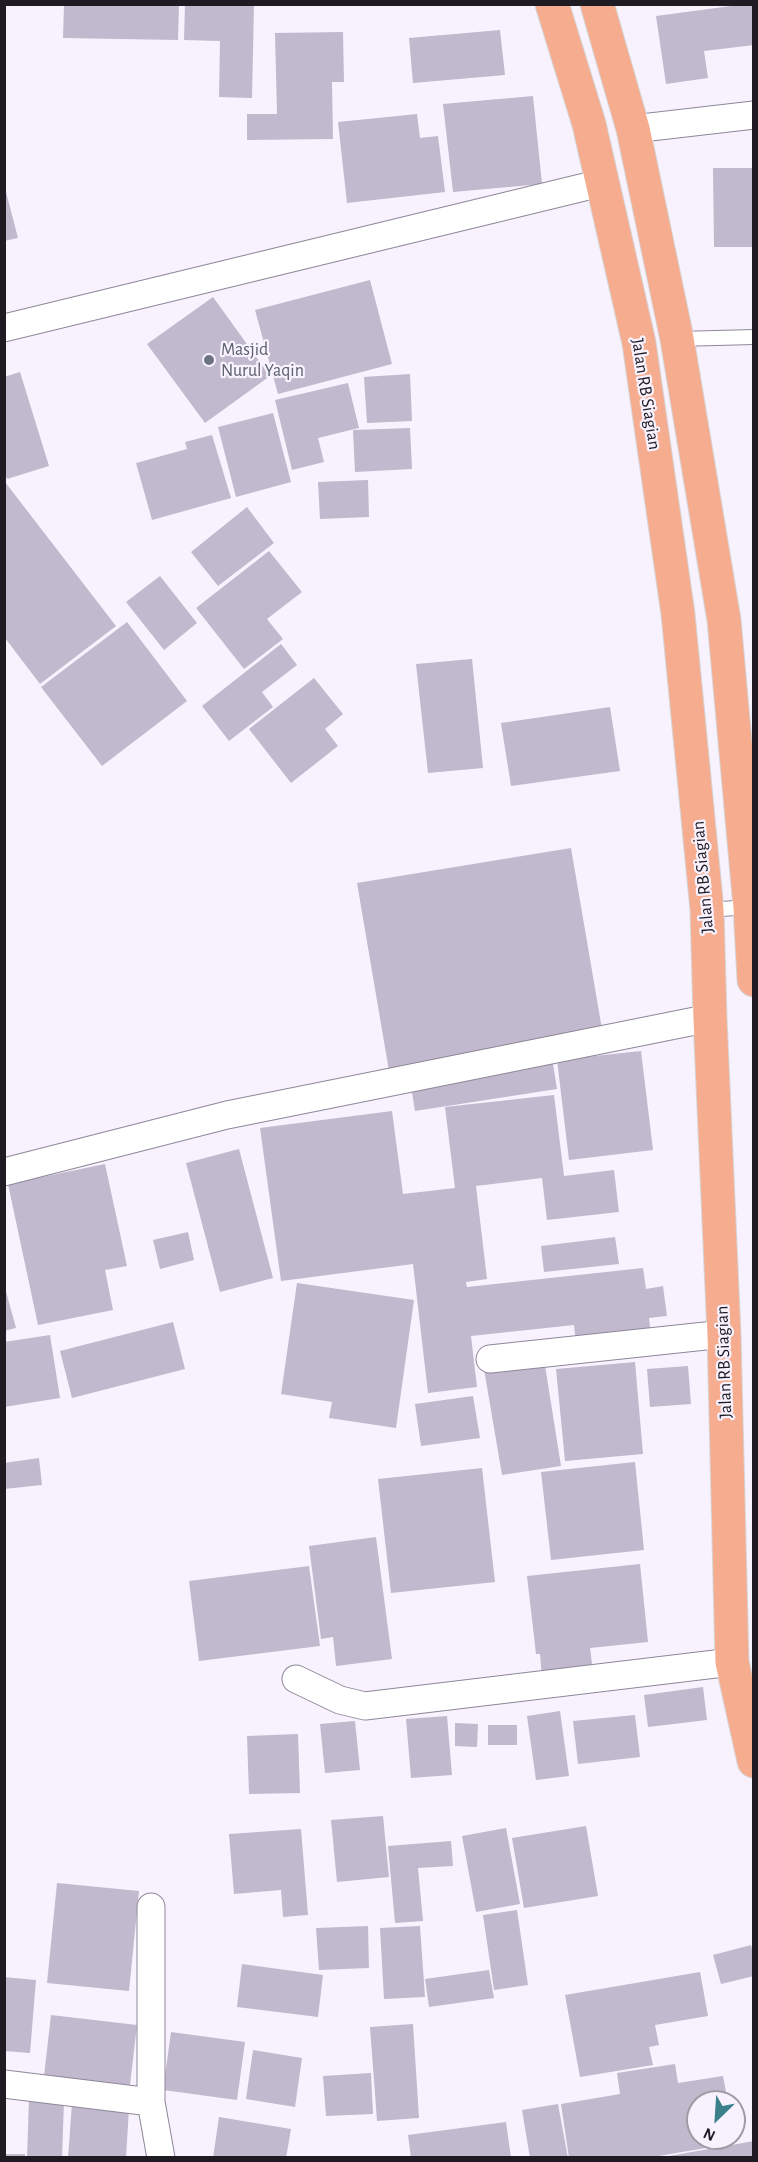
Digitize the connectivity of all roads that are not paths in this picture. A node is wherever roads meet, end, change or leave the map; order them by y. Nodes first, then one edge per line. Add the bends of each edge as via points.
1 (552, 4) edge
2 (597, 4) edge
3 (753, 114) edge
4 (633, 129) junction
5 (601, 183) junction
6 (4, 328) edge
7 (753, 337) edge
8 (677, 339) junction
9 (752, 906) edge
10 (707, 910) junction
11 (753, 980) edge
12 (710, 1018) junction
13 (4, 1172) edge
14 (724, 1334) junction
15 (490, 1359) dead end
16 (732, 1662) junction
17 (296, 1679) dead end
18 (753, 1761) edge
19 (151, 1907) dead end
20 (4, 2084) edge
21 (151, 2102) junction
22 (161, 2157) edge

1 - 5 highway, Jalan RB Siagian via 589,124
2 - 4 highway
3 - 4 street
4 - 8 highway
5 - 6 street
5 - 10 highway, Jalan RB Siagian via 639,343 653,437 678,614
7 - 8 lane
8 - 9 highway via 724,620
9 - 10 lane
9 - 11 highway
10 - 12 highway, Jalan RB Siagian
12 - 13 street via 227,1115
12 - 14 highway, Jalan RB Siagian
14 - 15 street
14 - 16 highway, Jalan RB Siagian
16 - 17 street via 365,1706 340,1700
16 - 18 highway, Jalan RB Siagian
19 - 21 street
20 - 21 street
21 - 22 street

